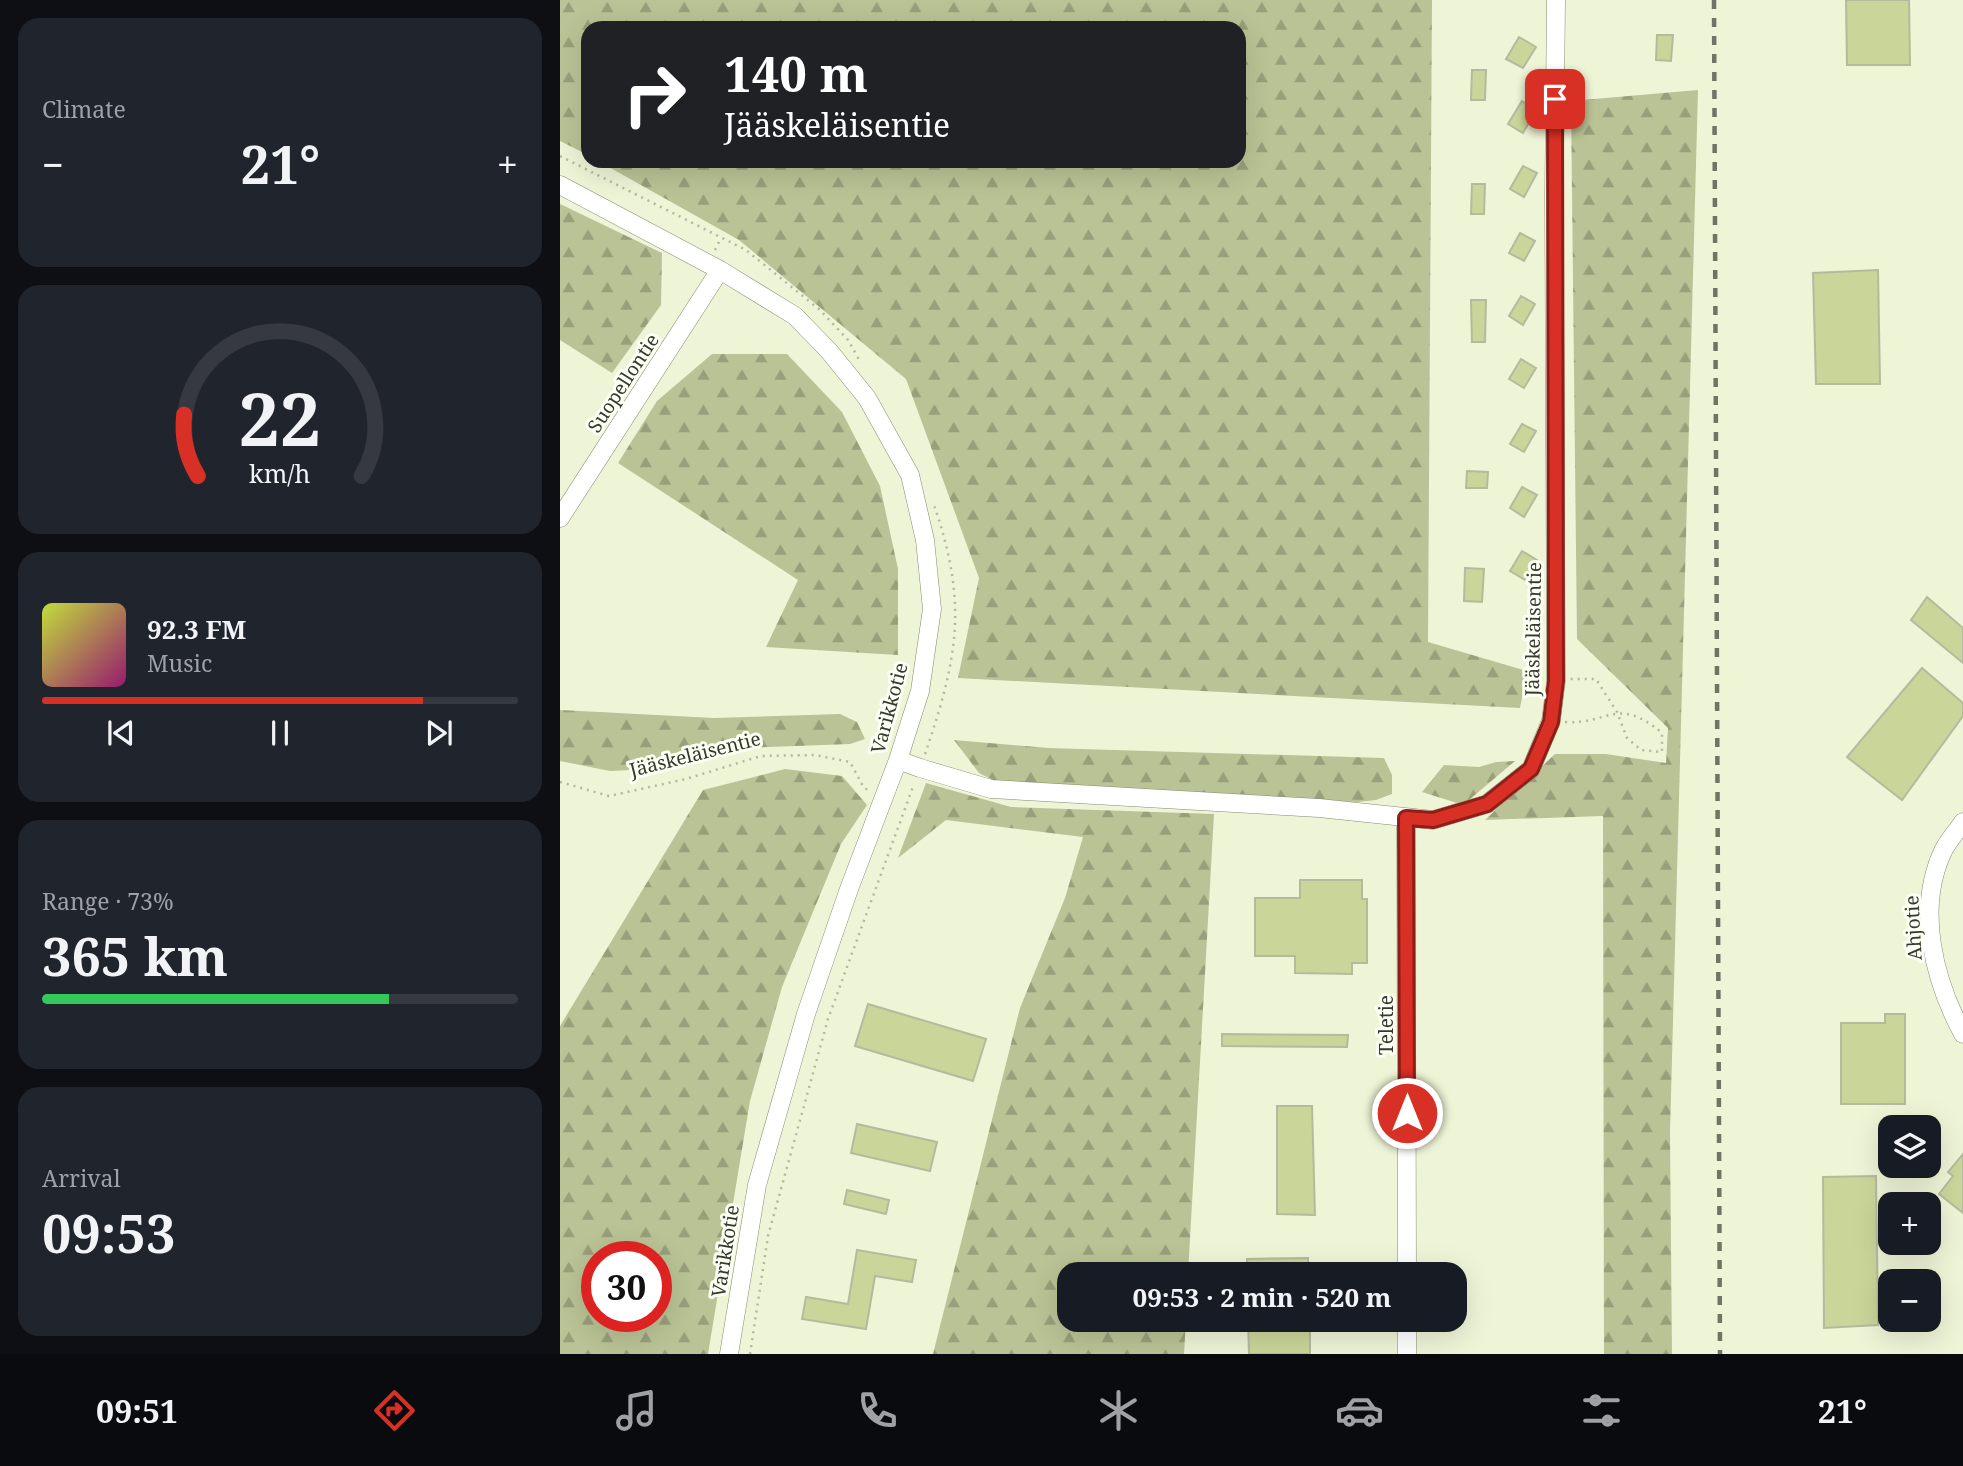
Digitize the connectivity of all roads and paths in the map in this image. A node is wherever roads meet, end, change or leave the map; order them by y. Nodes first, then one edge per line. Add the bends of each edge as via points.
1 (1556, 0) edge
2 (560, 156) edge
3 (581, 167) edge
4 (584, 168) edge
5 (560, 186) edge
6 (720, 270) junction
7 (862, 365) dead end
8 (933, 500) dead end
9 (560, 518) edge
10 (1556, 681) junction
11 (1617, 712) junction
12 (1551, 722) junction
13 (898, 760) junction
14 (920, 768) junction
15 (560, 782) edge
16 (884, 797) junction
17 (1406, 818) junction
18 (1963, 822) edge
19 (1963, 1034) edge
20 (1407, 1262) edge
21 (1407, 1332) edge
22 (729, 1354) edge
23 (750, 1354) edge
24 (1407, 1354) edge

1 - 10 street, Jääskeläisentie
2 - 3 path
4 - 7 path via 746,250 820,310 848,340
5 - 6 street, Varikkotie
6 - 9 street, Suopellontie
6 - 13 street, Varikkotie via 795,316 829,351 867,398 910,475 925,540 932,609 920,691
8 - 14 path via 946,540 955,606 950,665
10 - 11 path via 1596,679
10 - 12 street, Jääskeläisentie
11 - 11 path via 1646,720 1661,733 1662,752 1641,750 1627,738
11 - 12 path via 1573,723
12 - 17 street, Jääskeläisentie via 1531,769 1487,804 1433,820
13 - 14 street, Jääskeläisentie
13 - 16 street, Varikkotie
14 - 17 street, Jääskeläisentie via 991,789 1319,808
14 - 23 path via 828,1019 768,1236
15 - 16 path, Jääskeläisentie via 610,796 761,756 815,755 850,762 864,788
16 - 22 street, Varikkotie via 806,1014 757,1185
17 - 20 street, Teletie
18 - 19 street, Ahjotie via 1944,849 1932,884 1930,914 1934,961
21 - 24 street

